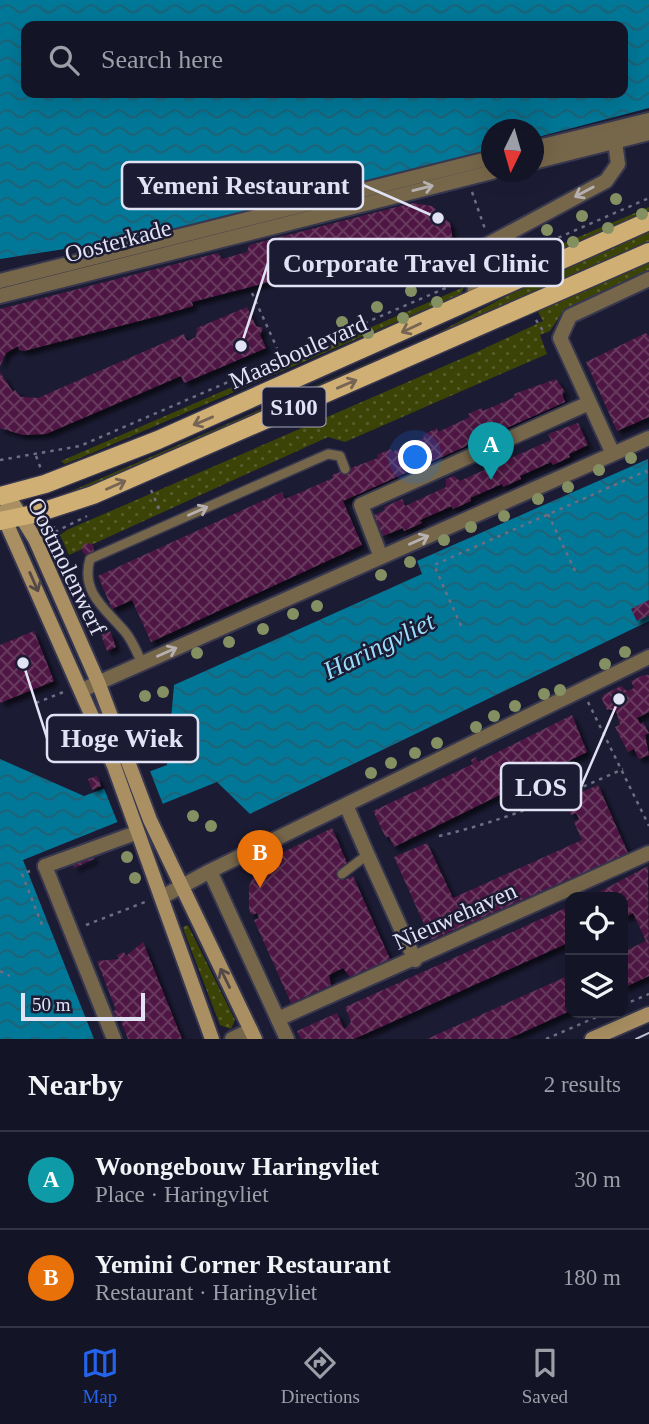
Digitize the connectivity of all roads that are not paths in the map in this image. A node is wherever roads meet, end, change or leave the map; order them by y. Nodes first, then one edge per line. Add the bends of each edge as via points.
1 (649, 120) edge
2 (649, 133) edge
3 (615, 142) junction
4 (544, 146) edge
5 (544, 160) edge
6 (481, 161) edge
7 (481, 174) edge
8 (649, 221) edge
9 (649, 252) edge
10 (649, 279) edge
11 (0, 281) edge
12 (0, 296) edge
13 (473, 300) junction
14 (590, 403) junction
15 (649, 438) edge
16 (613, 454) junction
17 (345, 469) dead end
18 (2, 493) edge
19 (9, 519) edge
20 (381, 557) junction
21 (649, 657) edge
22 (142, 663) junction
23 (98, 682) junction
24 (82, 690) junction
25 (120, 764) junction
26 (346, 805) junction
27 (140, 826) junction
28 (649, 853) edge
29 (368, 857) junction
30 (210, 870) junction
31 (342, 874) dead end
32 (181, 888) junction
33 (156, 899) junction
34 (415, 960) junction
35 (649, 1014) edge
36 (278, 1019) junction
37 (253, 1034) edge
38 (114, 1039) edge
39 (212, 1039) edge
40 (232, 1039) edge
41 (287, 1039) edge
42 (592, 1039) edge

1 - 4 street
2 - 3 street
3 - 5 street
3 -> 13 street via 618,156 612,176 490,242 481,252
6 - 11 street, Oosterkade
12 -> 7 street, Oosterkade
8 - 13 main road, Maasboulevard / S100
19 -> 9 main road, Maasboulevard / S100 via 93,495
10 - 14 street via 570,316 560,338
13 -> 18 main road, Maasboulevard / S100 via 111,459 45,484
14 - 16 street
14 - 20 street via 359,500
15 - 16 street
20 -> 16 street
22 -> 17 lane via 128,635 89,588 86,573 90,559 328,454 340,456
18 - 19 main road, Oostmolenwerf / S100
19 - 23 main road, Oostmolenwerf / S100
19 -> 24 main road, Oostmolenwerf / S100
22 -> 20 street
21 - 26 street
22 - 23 street
23 - 24 street
23 - 25 main road, Oostmolenwerf / S100
24 - 25 main road, Oostmolenwerf / S100
25 - 27 main road, Oostmolenwerf / S100
26 - 29 street
26 - 30 street
27 - 32 main road, Oostmolenwerf / S100
27 - 33 main road, Oostmolenwerf / S100
27 - 38 street via 40,868
28 - 34 street, Nieuwehaven
29 - 31 lane
29 - 34 street
30 - 32 street
30 - 36 street
32 - 33 street
37 -> 32 main road, Oostmolenwerf / S100
33 - 39 main road, Oostmolenwerf / S100
34 - 36 street, Nieuwehaven
35 - 42 main road
36 - 41 street
37 - 40 street

